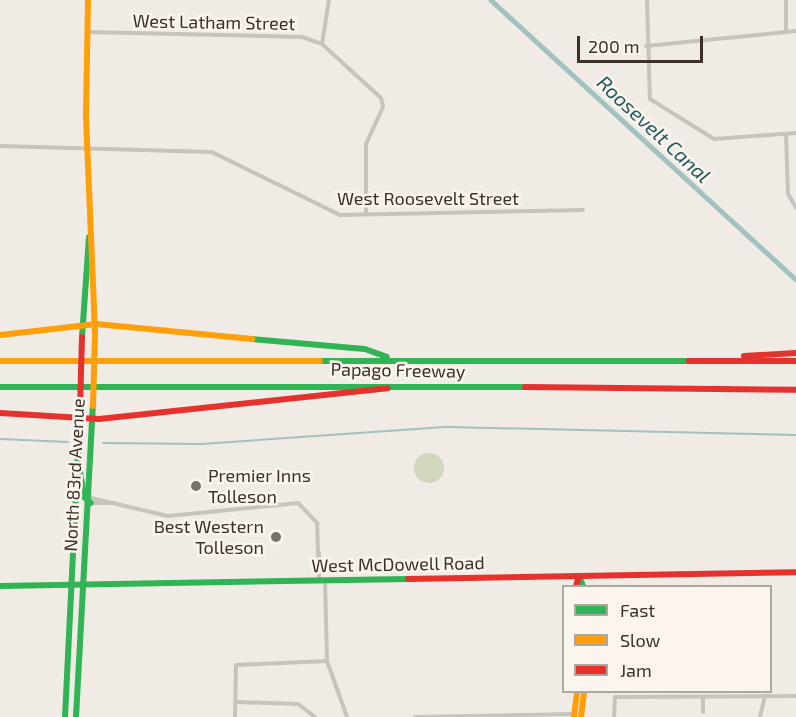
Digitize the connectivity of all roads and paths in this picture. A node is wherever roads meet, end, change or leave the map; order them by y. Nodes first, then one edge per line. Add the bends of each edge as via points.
1 (88, 0) edge
2 (329, 0) edge
3 (647, 0) edge
4 (786, 0) edge
5 (796, 31) edge
6 (87, 32) junction
7 (786, 32) junction
8 (322, 44) junction
9 (646, 46) junction
10 (796, 133) edge
11 (786, 134) junction
12 (0, 146) edge
13 (87, 149) junction
14 (796, 208) edge
15 (583, 210) dead end
16 (366, 215) junction
17 (90, 236) junction
18 (83, 324) junction
19 (96, 324) junction
20 (0, 335) edge
21 (796, 353) edge
22 (393, 358) junction
23 (702, 360) junction
24 (0, 361) edge
25 (796, 361) edge
26 (399, 385) junction
27 (0, 387) edge
28 (794, 391) edge
29 (0, 413) edge
30 (79, 419) junction
31 (93, 419) junction
32 (78, 463) junction
33 (91, 501) junction
34 (796, 572) edge
35 (579, 576) junction
36 (322, 580) junction
37 (576, 585) edge
38 (583, 585) edge
39 (0, 586) edge
40 (71, 586) junction
41 (82, 586) junction
42 (327, 660) junction
43 (580, 693) edge
44 (765, 696) junction
45 (796, 696) edge
46 (703, 697) junction
47 (235, 702) junction
48 (703, 712) dead end
49 (454, 716) edge
50 (577, 716) edge
51 (65, 717) edge
52 (76, 717) edge
53 (235, 717) edge
54 (315, 717) edge
55 (347, 717) edge
56 (415, 717) edge
57 (614, 717) edge
58 (760, 717) edge

1 - 6 main road, North 83rd Avenue
2 - 8 street
3 - 9 street
4 - 7 street
5 - 7 street
6 - 8 street, West Latham Street via 302,37
6 - 13 main road, North 83rd Avenue
7 - 9 street
8 - 16 street, West Latham Street via 381,98 383,107 366,144
9 - 11 street via 650,99 702,135 726,140
10 - 11 street
11 - 14 street via 788,194
12 - 13 street, West Roosevelt Street
13 - 16 street, West Roosevelt Street via 212,152 326,211
13 - 17 main road, North 83rd Avenue
15 - 16 street, West Roosevelt Street
17 - 18 main road, North 83rd Avenue
17 - 19 main road, North 83rd Avenue
18 - 19 main road
18 - 20 main road
18 - 30 main road, North 83rd Avenue, bridge
19 - 22 main road via 366,349
19 - 31 main road, North 83rd Avenue, bridge
21 - 23 main road
22 - 23 main road, Papago Freeway
22 - 24 main road, Papago Freeway
23 - 25 main road, Papago Freeway
26 - 27 main road, Papago Freeway
26 - 28 main road, Papago Freeway
26 - 31 main road
29 - 30 main road
30 - 31 main road
30 - 32 main road, North 83rd Avenue
31 - 33 main road, North 83rd Avenue
32 - 33 main road via 84,497
32 - 40 main road, North 83rd Avenue
33 - 36 street via 116,502 168,516 278,502 305,506 317,523
33 - 41 main road, North 83rd Avenue
34 - 35 main road, West McDowell Road
35 - 36 main road, West McDowell Road
35 - 37 main road
35 - 38 main road
36 - 41 main road, West McDowell Road
36 - 42 street
39 - 40 main road, West McDowell Road
40 - 41 main road, West McDowell Road
40 - 51 main road, North 83rd Avenue
41 - 52 main road, North 83rd Avenue
42 - 47 street via 236,664
42 - 55 street
43 - 50 main road
44 - 45 street
44 - 46 street
44 - 58 street
46 - 48 street
46 - 57 street via 615,698
47 - 53 street
47 - 54 street via 306,705
49 - 50 street
49 - 56 street

